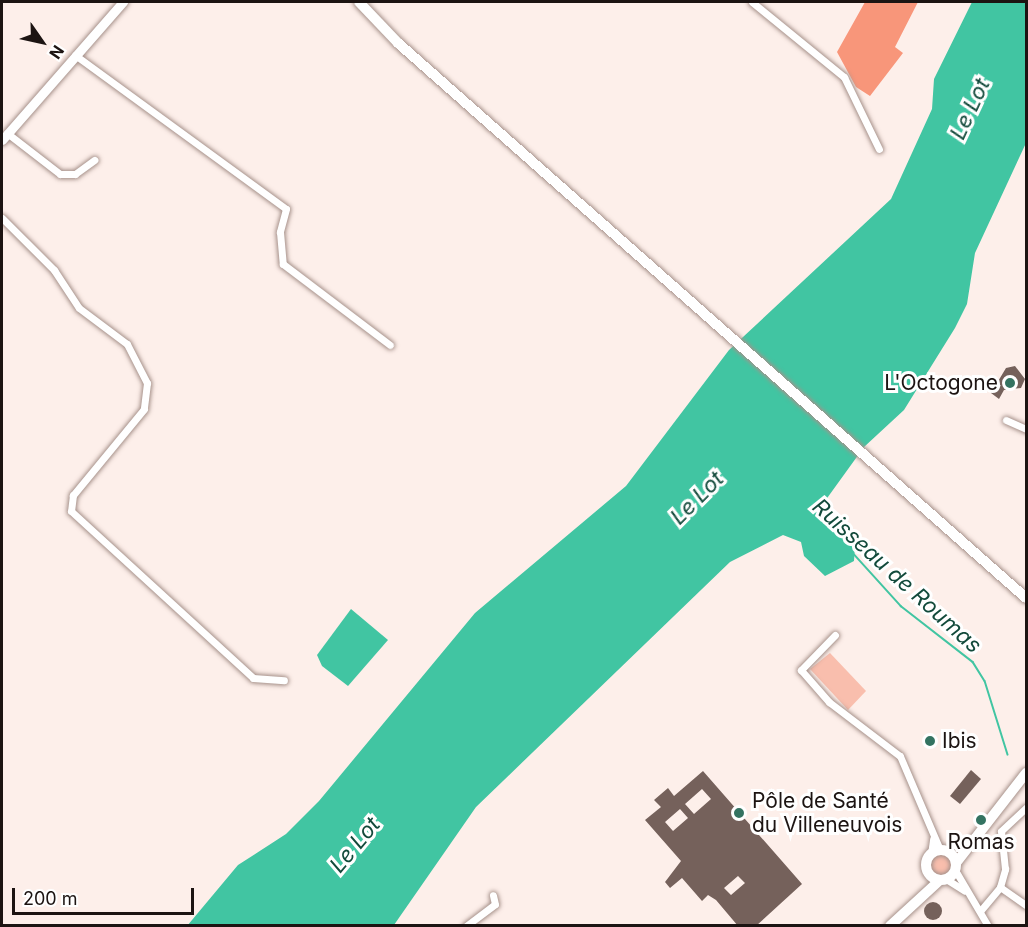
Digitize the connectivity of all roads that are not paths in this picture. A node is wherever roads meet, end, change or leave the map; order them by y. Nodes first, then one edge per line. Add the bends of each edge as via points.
1 (123, 2) edge
2 (359, 2) edge
3 (752, 2) edge
4 (75, 56) junction
5 (4, 136) edge
6 (879, 149) dead end
7 (94, 160) dead end
8 (2, 218) edge
9 (390, 345) dead end
10 (1006, 420) dead end
11 (1026, 429) edge
12 (1026, 598) edge
13 (835, 635) dead end
14 (284, 680) dead end
15 (1026, 773) edge
16 (1026, 808) edge
17 (977, 833) junction
18 (940, 852) junction
19 (955, 866) junction
20 (927, 872) junction
21 (943, 880) junction
22 (1000, 887) junction
23 (494, 895) dead end
24 (973, 899) junction
25 (1026, 905) edge
26 (981, 910) junction
27 (903, 915) junction
28 (466, 926) edge
29 (890, 926) edge
30 (988, 926) edge

1 - 4 main road
2 - 12 main road via 398,43
3 - 6 street via 844,76
4 - 5 main road
4 - 9 street via 286,209 280,232 283,264
5 - 7 street via 60,174 75,174
8 - 14 street via 54,270 79,308 127,344 147,383 144,409 73,495 71,511 253,678
10 - 11 street
13 - 18 street via 801,670 829,702 900,756 918,788
15 - 17 main road
16 - 22 street via 1000,834 1007,858
17 - 18 main road
17 - 19 main road
18 - 19 main road
18 - 20 main road
19 - 21 main road
19 - 24 street
20 - 21 main road
20 - 27 main road
21 - 24 street
21 - 27 main road
22 - 25 street
22 - 26 street
23 - 28 street via 495,904
24 - 26 street
26 - 30 street
27 - 29 main road

